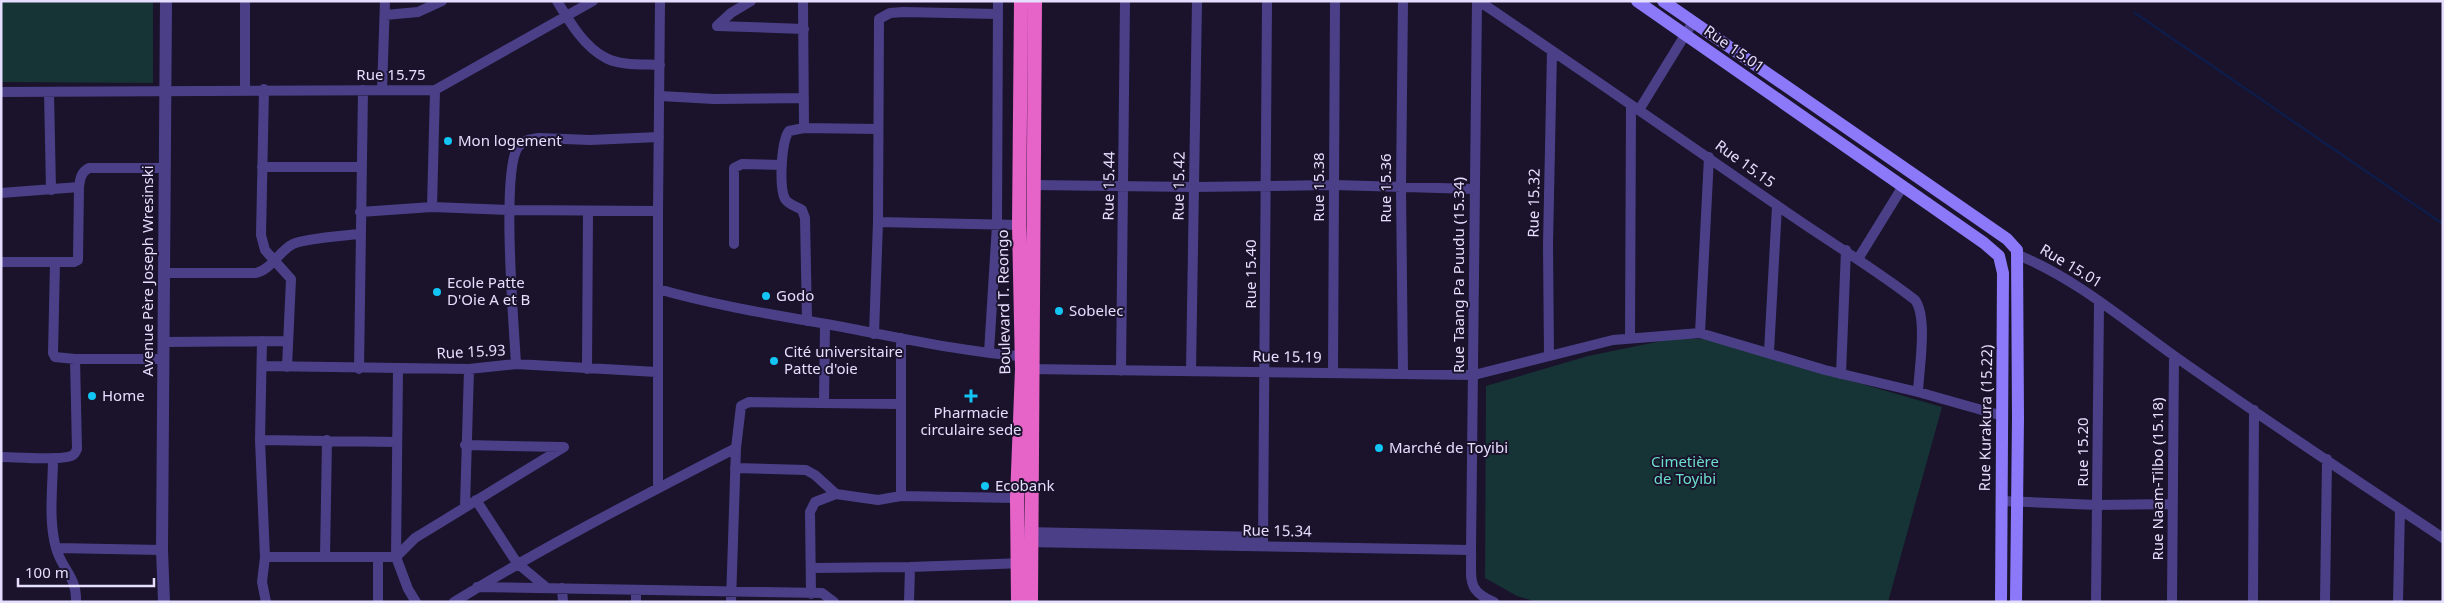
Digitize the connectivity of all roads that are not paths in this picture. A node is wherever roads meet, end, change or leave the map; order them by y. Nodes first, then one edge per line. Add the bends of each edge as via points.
1 (166, 1) edge
2 (245, 1) edge
3 (385, 1) edge
4 (442, 1) edge
5 (557, 1) edge
6 (593, 1) edge
7 (660, 1) edge
8 (751, 1) edge
9 (803, 1) edge
10 (998, 1) edge
11 (1021, 1) edge
12 (1035, 1) edge
13 (1125, 1) edge
14 (1197, 1) edge
15 (1266, 1) edge
16 (1335, 1) edge
17 (1402, 1) edge
18 (1478, 1) edge
19 (1637, 1) edge
20 (1662, 1) edge
21 (998, 14) junction
22 (385, 15) junction
23 (566, 16) junction
24 (1693, 22) junction
25 (804, 29) junction
26 (1684, 34) junction
27 (1552, 51) junction
28 (660, 65) junction
29 (245, 89) junction
30 (264, 89) junction
31 (362, 90) junction
32 (382, 90) junction
33 (435, 90) junction
34 (165, 91) junction
35 (1, 92) edge
36 (49, 92) junction
37 (660, 96) junction
38 (804, 98) junction
39 (1635, 108) junction
40 (804, 128) junction
41 (877, 129) junction
42 (659, 137) junction
43 (1709, 157) junction
44 (782, 165) junction
45 (262, 167) junction
46 (360, 167) junction
47 (165, 168) junction
48 (1033, 185) junction
49 (1124, 185) junction
50 (1266, 185) junction
51 (1334, 185) junction
52 (1903, 186) junction
53 (1194, 187) junction
54 (1401, 187) junction
55 (79, 188) junction
56 (1474, 189) junction
57 (52, 190) junction
58 (1, 193) edge
59 (1777, 206) junction
60 (432, 207) junction
61 (509, 210) junction
62 (588, 211) junction
63 (658, 211) junction
64 (360, 212) junction
65 (878, 222) junction
66 (997, 225) junction
67 (1019, 225) junction
68 (359, 234) junction
69 (1984, 243) joint
70 (734, 244) dead end
71 (1846, 250) junction
72 (2018, 255) junction
73 (274, 259) junction
74 (1858, 259) junction
75 (1, 262) edge
76 (55, 262) junction
77 (164, 273) junction
78 (658, 289) junction
79 (2099, 302) junction
80 (807, 322) junction
81 (825, 324) junction
82 (1700, 333) junction
83 (874, 334) junction
84 (901, 338) junction
85 (1630, 338) junction
86 (262, 341) junction
87 (288, 341) junction
88 (164, 342) junction
89 (990, 352) junction
90 (1769, 352) junction
91 (1549, 356) junction
92 (2174, 356) junction
93 (75, 359) junction
94 (163, 359) junction
95 (1027, 363) junction
96 (516, 364) junction
97 (262, 366) junction
98 (287, 367) junction
99 (358, 369) junction
100 (469, 369) junction
101 (587, 369) junction
102 (398, 370) junction
103 (1121, 371) junction
104 (1191, 371) junction
105 (657, 372) junction
106 (1265, 372) junction
107 (1334, 373) junction
108 (1402, 374) junction
109 (1474, 374) junction
110 (1841, 374) junction
111 (1918, 392) junction
112 (824, 403) junction
113 (901, 404) junction
114 (2254, 410) junction
115 (2003, 416) junction
116 (260, 440) junction
117 (327, 440) junction
118 (397, 442) junction
119 (466, 445) junction
120 (736, 448) junction
121 (1, 457) edge
122 (53, 458) junction
123 (2327, 459) junction
124 (735, 468) junction
125 (658, 487) junction
126 (836, 494) junction
127 (901, 496) junction
128 (1016, 498) junction
129 (476, 500) junction
130 (2002, 501) junction
131 (2017, 502) junction
132 (2173, 504) junction
133 (2097, 505) junction
134 (465, 507) junction
135 (2400, 509) junction
136 (1024, 537) junction
137 (2443, 538) edge
138 (1263, 542) junction
139 (56, 548) junction
140 (162, 550) junction
141 (1471, 550) junction
142 (396, 556) junction
143 (265, 557) junction
144 (325, 557) junction
145 (378, 557) junction
146 (517, 563) junction
147 (1024, 563) junction
148 (910, 567) junction
149 (811, 568) junction
150 (477, 587) junction
151 (547, 588) junction
152 (562, 588) junction
153 (636, 590) junction
154 (811, 594) junction
155 (730, 597) edge
156 (76, 602) edge
157 (164, 602) edge
158 (266, 602) edge
159 (378, 602) edge
160 (416, 602) edge
161 (454, 602) edge
162 (563, 602) edge
163 (636, 602) edge
164 (834, 602) edge
165 (910, 602) edge
166 (1018, 602) edge
167 (1031, 602) edge
168 (1494, 602) edge
169 (2001, 602) edge
170 (2016, 602) edge
171 (2096, 602) edge
172 (2172, 602) edge
173 (2253, 602) edge
174 (2325, 602) edge
175 (2398, 602) edge

1 - 34 street, Avenue Père Joseph Wresinski
2 - 29 street
3 - 22 street
4 - 22 street via 418,12
5 - 23 street
6 - 23 street, Rue 15.75
7 - 28 street
8 - 25 street via 717,26
9 - 25 street
10 - 21 street
11 - 67 highway, Boulevard T. Reongo
12 - 48 highway
13 - 49 street, Rue 15.44
14 - 53 street, Rue 15.42
15 - 50 street, Rue 15.40
16 - 51 street, Rue 15.38
17 - 54 street, Rue 15.36
18 - 27 street, Rue 15.15
18 - 56 street, Rue Taang Pa Puudu (15.34)
19 - 26 main road, Rue 15.01
20 - 24 main road, Rue 15.01
21 - 41 street via 903,12 879,19
21 - 66 street
22 - 32 street
23 - 28 street via 589,46 606,58 616,62
23 - 33 street, Rue 15.75
24 - 26 street
24 - 72 main road, Rue 15.01 via 2006,239 2014,245
25 - 38 street
26 - 39 street
26 - 52 main road, Rue 15.01
27 - 39 street, Rue 15.15
27 - 91 street, Rue 15.32
28 - 37 street
29 - 30 street, Rue 15.75
29 - 34 street, Rue 15.75
30 - 31 street, Rue 15.75
30 - 45 street
31 - 32 street, Rue 15.75
31 - 46 street
32 - 33 street, Rue 15.75
33 - 60 street
34 - 36 street, Rue 15.75
34 - 47 street, Avenue Père Joseph Wresinski
35 - 36 street, Rue 15.75
36 - 57 street
37 - 38 street
37 - 42 street
38 - 40 street
39 - 43 street, Rue 15.15
39 - 85 street
40 - 41 street
40 - 44 street via 789,132 785,137
41 - 65 street
42 - 61 street via 538,138 524,142 514,154
42 - 63 street
43 - 59 street, Rue 15.15
43 - 82 street
44 - 70 street via 742,164 734,168
44 - 80 street via 785,198 789,204 802,210 805,218
45 - 46 street
45 - 73 street via 261,235 265,250
46 - 64 street
47 - 55 street via 89,168 84,170
47 - 77 street, Avenue Père Joseph Wresinski
48 - 49 street
48 - 95 highway
49 - 53 street
49 - 103 street, Rue 15.44
50 - 51 street
50 - 53 street
50 - 106 street, Rue 15.40
51 - 54 street
51 - 107 street, Rue 15.38
52 - 69 main road, Rue 15.01
52 - 74 street
53 - 104 street, Rue 15.42
54 - 56 street
54 - 108 street, Rue 15.36
55 - 57 street
55 - 76 street via 79,256 74,262
56 - 109 street, Rue Taang Pa Puudu (15.34)
57 - 58 street
59 - 71 street, Rue 15.15
59 - 90 street
60 - 61 street
60 - 64 street
61 - 62 street
61 - 96 street
62 - 63 street
62 - 101 street
63 - 78 street
64 - 68 street
65 - 66 street
65 - 83 street
66 - 67 street
66 - 89 street
67 - 95 highway, Boulevard T. Reongo
68 - 73 street via 295,243
68 - 99 street
69 - 115 main road, Rue Kurakura (15.22) via 1999,256 2003,273
71 - 74 street, Rue 15.15
71 - 110 street
72 - 79 street, Rue 15.01 via 2050,270
72 - 131 main road, Rue Kurakura (15.22)
73 - 77 street via 268,267 256,273
73 - 87 street via 291,279
74 - 111 street, Rue 15.15 via 1919,305 1922,318
75 - 76 street
76 - 93 street via 53,353 55,357
77 - 88 street, Avenue Père Joseph Wresinski
78 - 80 street, Rue 15.19
78 - 105 street
79 - 92 street, Rue 15.01
79 - 133 street, Rue 15.20
80 - 81 street, Rue 15.19
81 - 83 street, Rue 15.19
81 - 112 street
82 - 85 street, Rue 15.19
82 - 90 street, Rue 15.19
83 - 84 street, Rue 15.19
84 - 89 street, Rue 15.19
84 - 113 street
85 - 91 street, Rue 15.19
86 - 87 street
86 - 88 street
86 - 97 street
87 - 98 street
88 - 94 street, Avenue Père Joseph Wresinski
89 - 95 street, Rue 15.19
90 - 110 street, Rue 15.19
91 - 109 street, Rue 15.19
92 - 114 street, Rue 15.01
92 - 132 street, Rue Naam-Tilbo (15.18)
93 - 94 street
93 - 122 street via 77,448 72,456
94 - 140 street, Avenue Père Joseph Wresinski
95 - 103 street, Rue 15.19
95 - 128 highway, Boulevard T. Reongo
95 - 136 highway
96 - 100 street, Rue 15.93
96 - 101 street, Rue 15.93
97 - 98 street, Rue 15.93
97 - 116 street
98 - 99 street, Rue 15.93
99 - 102 street, Rue 15.93
100 - 102 street, Rue 15.93
100 - 119 street
101 - 105 street, Rue 15.93
102 - 118 street
103 - 104 street, Rue 15.19
104 - 106 street, Rue 15.19
105 - 125 street
106 - 107 street, Rue 15.19
106 - 138 street, Rue 15.40
107 - 108 street, Rue 15.19
108 - 109 street, Rue 15.19
109 - 141 street, Rue Taang Pa Puudu (15.34)
110 - 111 street, Rue 15.19
111 - 115 street, Rue 15.19
112 - 113 street
112 - 120 street via 745,403 739,411
113 - 127 street
114 - 123 street, Rue 15.01
114 - 173 street
115 - 130 main road, Rue Kurakura (15.22)
116 - 117 street
116 - 143 street
117 - 118 street
117 - 144 street
118 - 142 street
119 - 129 street via 564,447
119 - 134 street
120 - 124 street
120 - 125 street
121 - 122 street
122 - 139 street via 52,523
123 - 135 street, Rue 15.01
123 - 174 street
124 - 126 street via 806,470
124 - 155 street
125 - 146 street
126 - 127 street via 878,500
126 - 149 street via 815,502 810,512
127 - 128 street
128 - 136 highway, Boulevard T. Reongo
129 - 134 street
129 - 146 street
130 - 131 street
130 - 169 main road, Rue Kurakura (15.22)
131 - 133 street
131 - 170 main road, Rue Kurakura (15.22)
132 - 133 street
132 - 172 street, Rue Naam-Tilbo (15.18)
133 - 171 street, Rue 15.20
134 - 142 street via 415,538
135 - 137 street, Rue 15.01
135 - 175 street
136 - 138 street, Rue 15.34
136 - 147 highway
138 - 141 street, Rue 15.34
139 - 140 street
139 - 156 street via 74,582
140 - 157 street, Avenue Père Joseph Wresinski
141 - 168 street via 1474,590
142 - 145 street
142 - 160 street via 408,590
143 - 144 street
143 - 158 street via 262,582
144 - 145 street
145 - 159 street
146 - 150 street
146 - 151 street
147 - 148 street
147 - 166 highway
147 - 167 highway
148 - 149 street
148 - 165 street
149 - 154 street
150 - 151 street
150 - 161 street
151 - 152 street
152 - 153 street
152 - 162 street
153 - 155 street
153 - 163 street
154 - 155 street
154 - 164 street via 822,593

